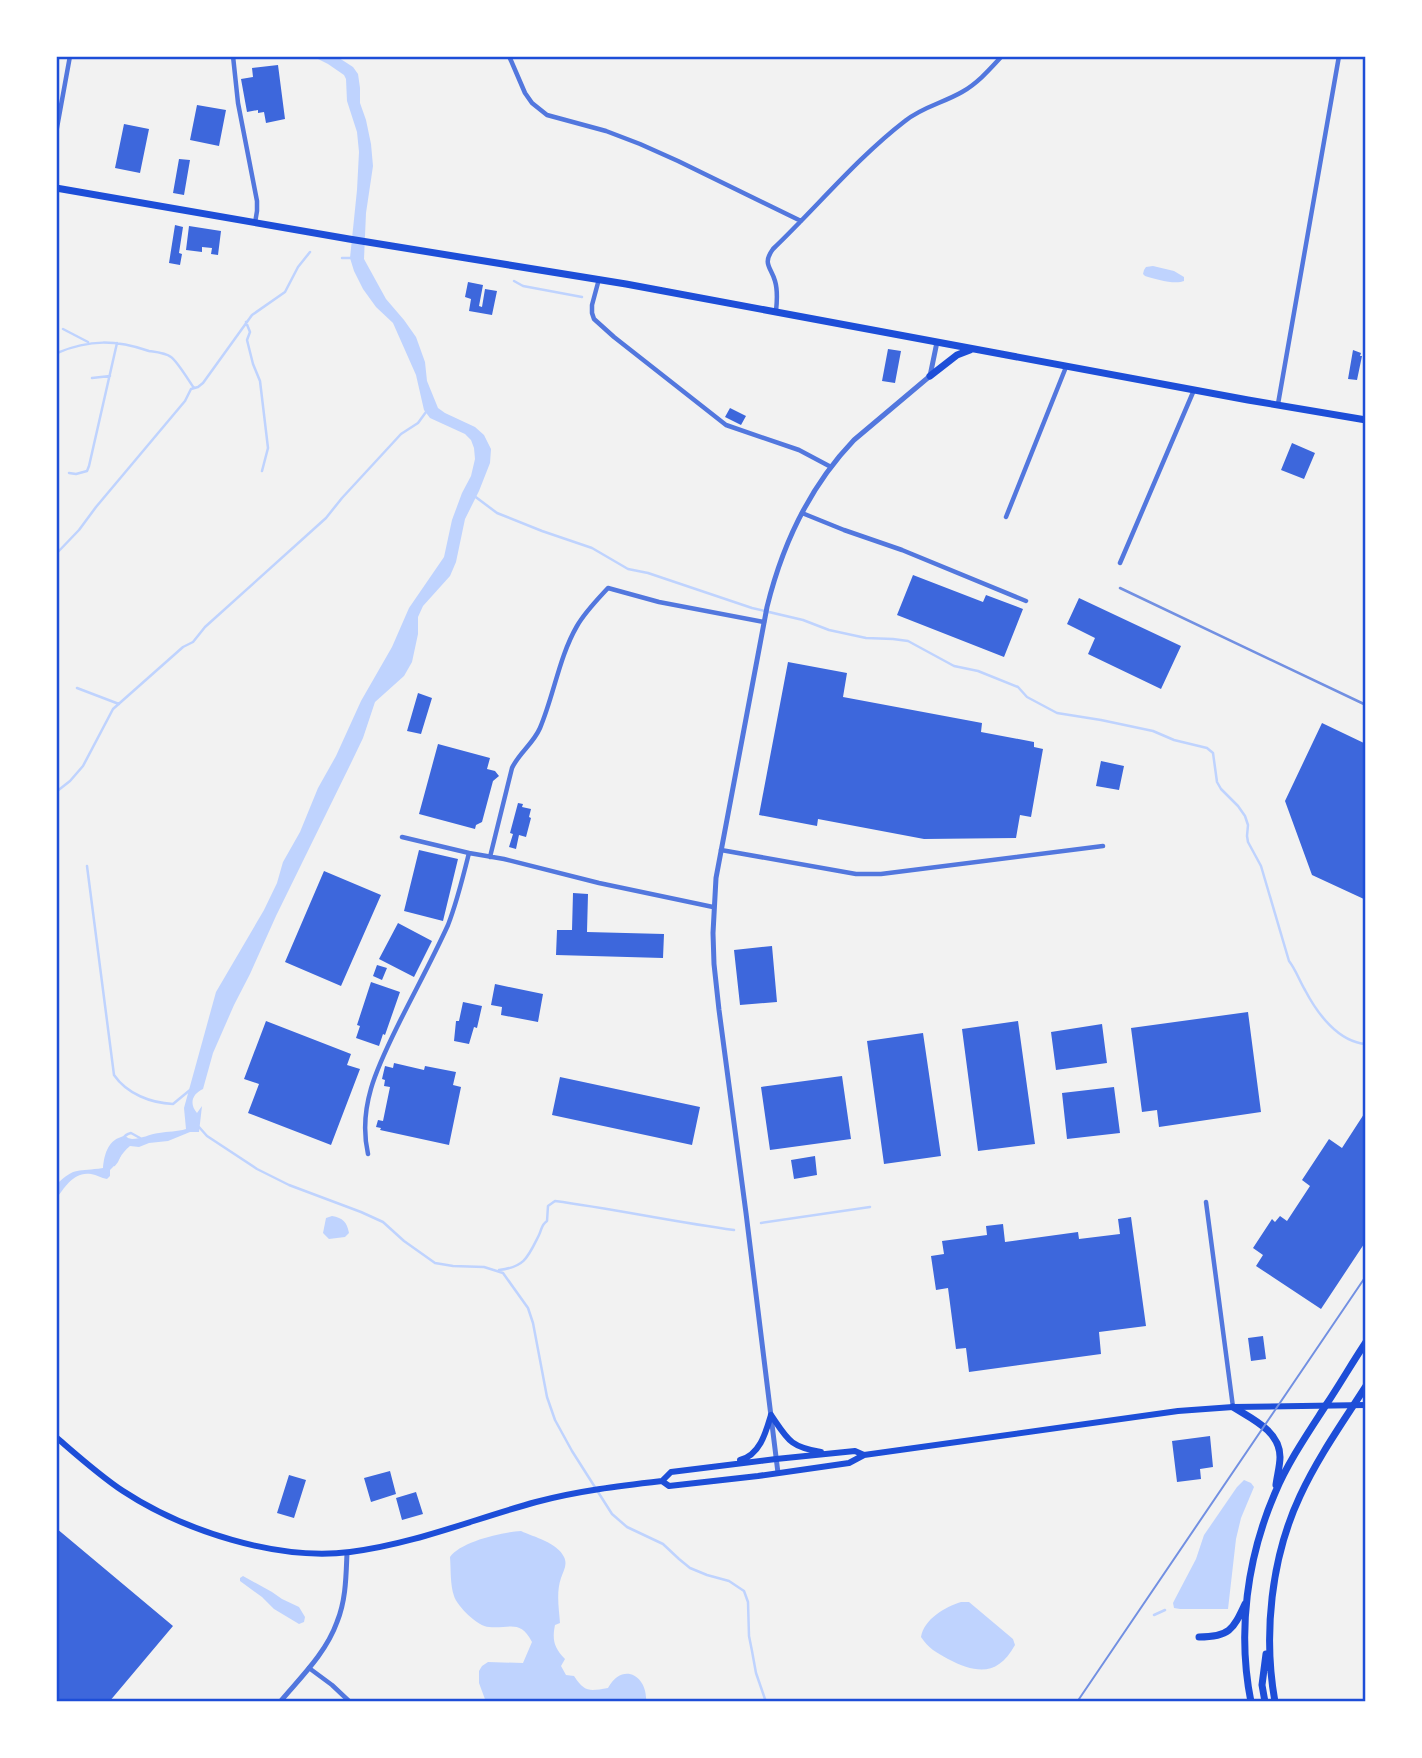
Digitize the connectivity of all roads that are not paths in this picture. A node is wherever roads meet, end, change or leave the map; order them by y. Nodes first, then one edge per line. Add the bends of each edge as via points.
1 (71, 56) edge
2 (233, 56) edge
3 (509, 56) edge
4 (1002, 56) edge
5 (1339, 56) edge
6 (56, 133) edge
7 (56, 188) edge
8 (801, 221) junction
9 (255, 223) junction
10 (599, 279) junction
11 (776, 311) junction
12 (937, 342) junction
13 (976, 349) junction
14 (1066, 366) junction
15 (930, 376) junction
16 (1195, 390) junction
17 (1278, 404) junction
18 (1366, 420) edge
19 (831, 467) junction
20 (802, 513) junction
21 (1006, 517) dead end
22 (1120, 563) dead end
23 (1026, 601) dead end
24 (764, 622) junction
25 (402, 837) dead end
26 (1103, 846) dead end
27 (721, 850) junction
28 (469, 853) junction
29 (490, 857) junction
30 (713, 906) junction
31 (368, 1154) dead end
32 (1206, 1202) dead end
33 (1366, 1342) edge
34 (1366, 1386) edge
35 (1326, 1405) junction
36 (1354, 1405) junction
37 (1366, 1405) edge
38 (1233, 1407) junction
39 (771, 1415) junction
40 (56, 1437) edge
41 (830, 1454) junction
42 (864, 1455) junction
43 (776, 1459) junction
44 (723, 1465) junction
45 (778, 1474) junction
46 (662, 1481) junction
47 (1276, 1491) junction
48 (347, 1553) junction
49 (1247, 1600) junction
50 (1270, 1622) junction
51 (1199, 1637) dead end
52 (309, 1668) junction
53 (281, 1702) edge
54 (350, 1702) edge
55 (1251, 1702) edge
56 (1265, 1702) edge
57 (1275, 1702) edge

1 - 6 street
2 - 9 street via 257,201
3 - 8 street via 525,93 547,115 632,141
4 - 8 street via 965,91 901,124
5 - 17 street
7 - 9 main road
8 - 11 street via 768,259 776,284
9 - 10 main road
10 - 11 main road
10 - 19 street via 592,313 614,337 726,425 799,450
11 - 12 main road
12 - 13 main road
12 - 15 street
13 - 14 main road
13 - 15 main road via 957,355
14 - 16 main road
14 - 21 street
15 - 19 street via 854,440
16 - 17 main road
16 - 22 street
17 - 18 main road
19 - 20 street
20 - 23 street
20 - 24 street via 781,558
24 - 27 street
24 - 29 street via 608,588 577,626 539,730 512,768
25 - 28 street
26 - 27 street via 881,874 856,874
27 - 30 street
28 - 29 street
28 - 31 street via 448,923 376,1070 364,1125
29 - 30 street
30 - 39 street via 719,1010
32 - 38 street
33 - 35 main road
34 - 36 main road
35 - 36 main road
35 - 38 main road
35 - 47 main road
36 - 37 main road
36 - 50 main road via 1294,1510 1281,1550
38 - 42 main road
38 - 47 main road via 1273,1435 1280,1458
39 - 41 main road via 796,1445
39 - 43 street
39 - 44 main road via 753,1452
40 - 48 main road via 122,1490 189,1525 278,1550
41 - 42 main road via 855,1451
41 - 43 main road
42 - 45 main road via 849,1463
43 - 44 main road
43 - 45 street
44 - 46 main road via 671,1472
45 - 46 main road via 669,1486
46 - 48 main road via 579,1492
47 - 49 main road via 1257,1544
48 - 52 street via 338,1621
49 - 51 main road via 1236,1624 1226,1633
49 - 55 main road via 1245,1649
50 - 56 main road via 1262,1685
50 - 57 main road
52 - 53 street
52 - 54 street

